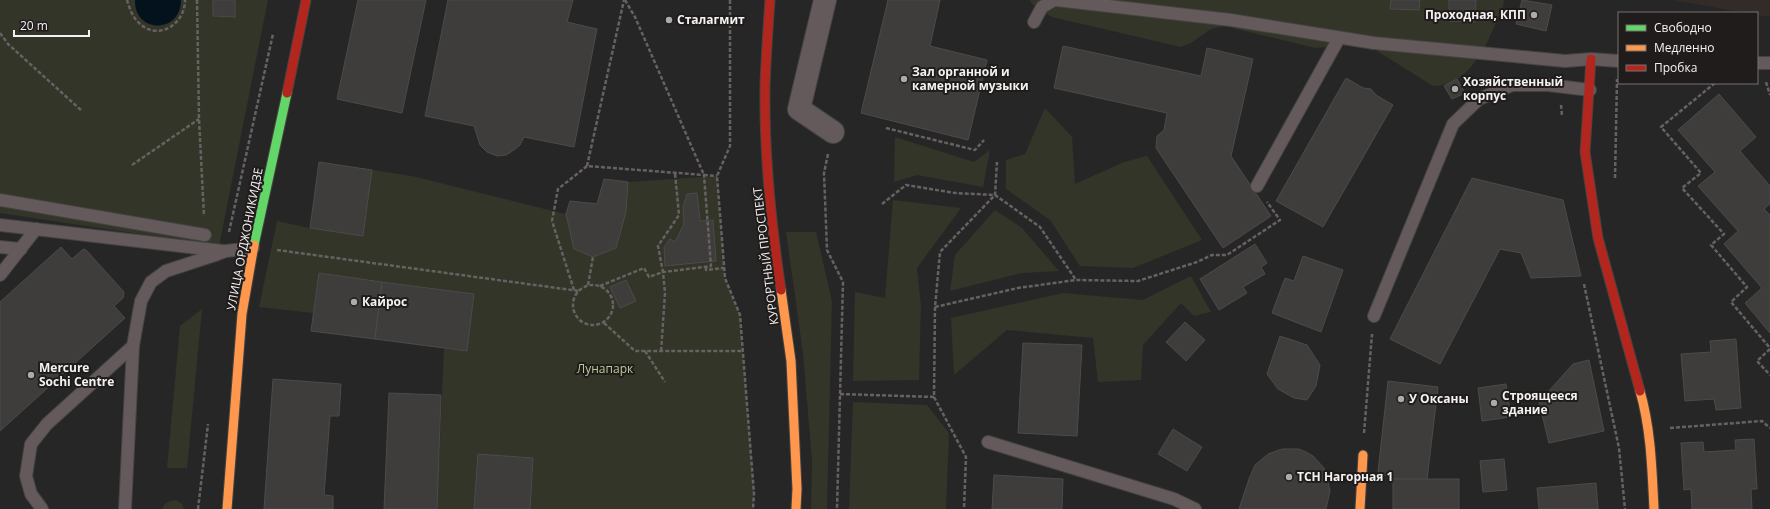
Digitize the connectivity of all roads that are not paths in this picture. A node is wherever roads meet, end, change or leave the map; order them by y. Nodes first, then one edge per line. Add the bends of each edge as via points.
1 (306, 0) edge
2 (770, 0) edge
3 (825, 0) edge
4 (1055, 0) edge
5 (1034, 22) dead end
6 (1339, 38) junction
7 (1591, 59) junction
8 (1618, 61) edge
9 (1758, 63) edge
10 (1770, 63) edge
11 (1590, 90) junction
12 (833, 132) road end
13 (1256, 186) road end
14 (0, 200) edge
15 (0, 225) edge
16 (36, 229) junction
17 (205, 235) road end
18 (0, 247) edge
19 (253, 248) junction
20 (21, 249) junction
21 (226, 251) junction
22 (0, 275) edge
23 (1374, 316) road end
24 (134, 346) junction
25 (988, 442) dead end
26 (1363, 455) dead end
27 (42, 509) edge
28 (125, 509) edge
29 (227, 509) edge
30 (796, 509) edge
31 (1195, 509) edge
32 (1360, 509) edge
33 (1654, 509) edge

1 - 19 main road, УЛИЦА ОРДЖОНИКИДЗЕ
2 - 30 main road, КУРОРТНЫЙ ПРОСПЕКТ via 765,86 768,170 772,231 791,362
3 - 12 street via 799,109
4 - 5 lane via 1042,7
4 - 6 lane via 1230,20
6 - 7 lane via 1565,61
6 - 13 lane
7 - 8 lane
7 - 11 main road
9 - 10 lane
11 - 23 lane via 1548,85 1512,85 1479,99 1453,124
11 - 33 main road via 1585,152 1598,238 1644,404
14 - 17 lane
15 - 16 lane
16 - 20 lane
16 - 21 lane
18 - 20 lane
19 - 21 lane
19 - 29 main road, УЛИЦА ОРДЖОНИКИДЗЕ via 242,314
20 - 22 lane
21 - 24 lane via 166,271 151,282 141,301
24 - 27 lane via 47,424 31,444 26,476 31,494
24 - 28 lane
25 - 31 lane via 1174,499
26 - 32 main road

